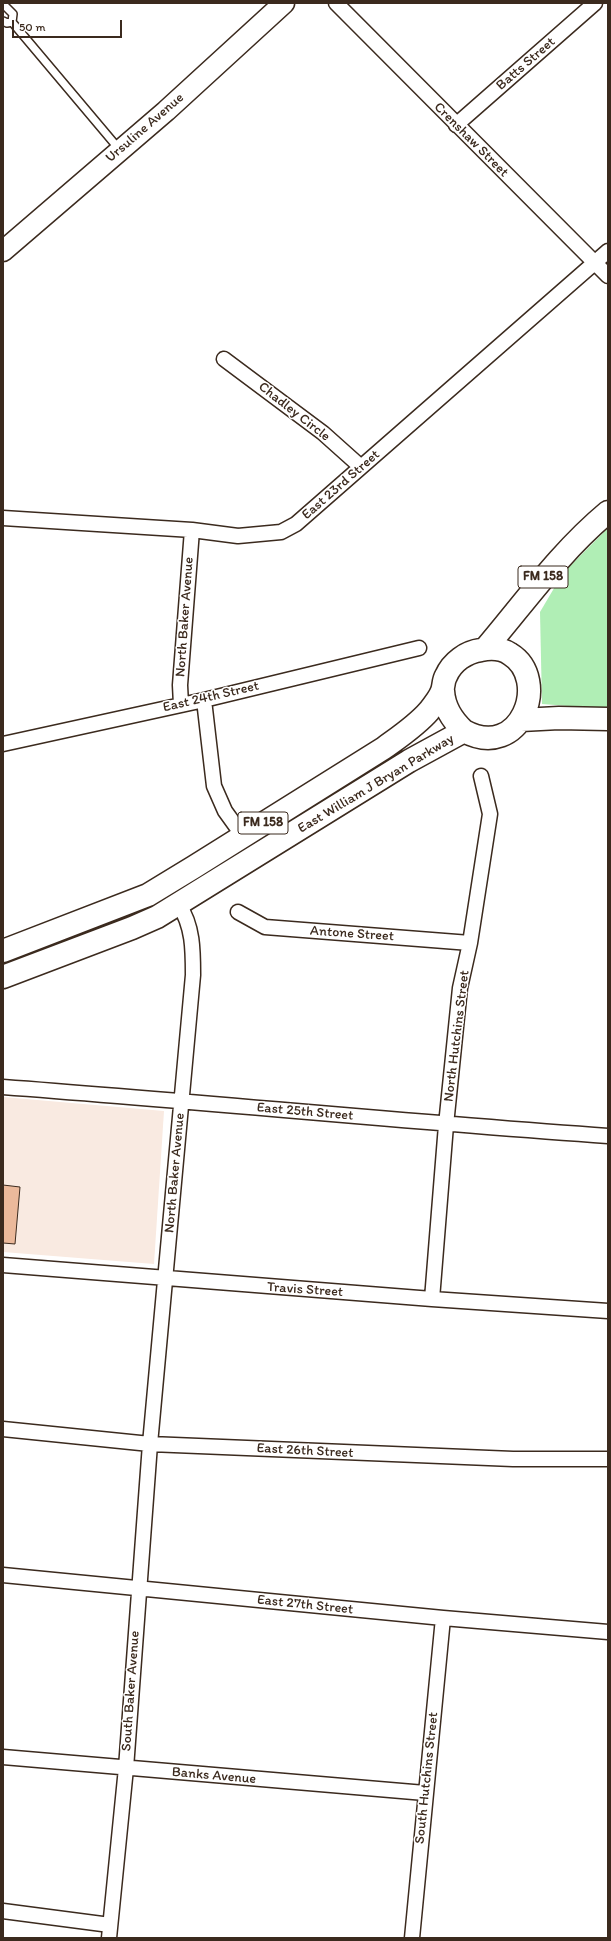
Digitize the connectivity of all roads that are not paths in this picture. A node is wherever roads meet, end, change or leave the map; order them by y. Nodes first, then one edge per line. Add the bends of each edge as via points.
1 (284, 3) edge
2 (336, 3) edge
3 (595, 3) edge
4 (3, 4) edge
5 (3, 21) edge
6 (12, 22) junction
7 (456, 125) junction
8 (120, 151) junction
9 (3, 251) edge
10 (608, 251) edge
11 (595, 262) junction
12 (608, 276) edge
13 (224, 359) dead end
14 (361, 467) junction
15 (608, 512) edge
16 (3, 518) edge
17 (192, 530) junction
18 (419, 648) dead end
19 (485, 649) junction
20 (442, 691) junction
21 (204, 700) junction
22 (181, 705) junction
23 (608, 719) edge
24 (521, 720) junction
25 (464, 731) junction
26 (3, 744) edge
27 (481, 776) dead end
28 (243, 836) junction
29 (179, 905) junction
30 (238, 912) dead end
31 (470, 942) junction
32 (3, 951) edge
33 (3, 978) edge
34 (3, 1087) edge
35 (182, 1101) junction
36 (446, 1125) junction
37 (608, 1136) edge
38 (3, 1265) edge
39 (165, 1279) junction
40 (432, 1299) junction
41 (608, 1311) edge
42 (3, 1429) edge
43 (150, 1444) junction
44 (608, 1459) edge
45 (3, 1575) edge
46 (138, 1588) junction
47 (443, 1618) junction
48 (608, 1632) edge
49 (3, 1757) edge
50 (126, 1768) junction
51 (425, 1793) junction
52 (3, 1911) edge
53 (109, 1932) edge
54 (412, 1938) edge

1 - 8 street, Ursuline Avenue
2 - 7 street, Crenshaw Street
3 - 7 street, Batts Street
4 - 6 lane via 13,14
5 - 6 lane via 7,24
6 - 8 lane
7 - 11 street, Crenshaw Street
8 - 9 street, Ursuline Avenue
10 - 11 street, East 23rd Street
11 - 12 street, Crenshaw Street
11 - 14 street, East 23rd Street
13 - 14 street, Chadley Circle via 323,433
14 - 17 street, East 23rd Street via 296,524 281,532 238,536
15 - 19 main road, FM 158 via 586,531 545,575
16 - 17 street, East 23rd Street
17 - 22 street, North Baker Avenue via 180,685
18 - 21 street, East 24th Street
19 - 20 main road, East William J Bryan Parkway / FM 158 via 470,652 456,662 445,677
19 - 24 main road via 499,649 511,654 524,672 528,682 529,698
20 - 25 main road via 446,709
20 - 28 main road, East William J Bryan Parkway / FM 158 via 428,712 400,736
21 - 22 street, East 24th Street
21 - 28 street via 214,786 226,811
22 - 26 street, East 24th Street
23 - 24 main road
24 - 25 main road, East William J Bryan Parkway via 509,731 496,737 479,737
25 - 29 main road, East William J Bryan Parkway / FM 158 via 410,761
27 - 31 street, North Hutchins Street via 490,814
28 - 32 main road, East William J Bryan Parkway / FM 158 via 148,894
29 - 33 main road, East William J Bryan Parkway / FM 158 via 132,928
29 - 35 street, North Baker Avenue via 184,912 193,941 193,975
30 - 31 street, Antone Street via 265,927
31 - 36 street, North Hutchins Street via 460,988
34 - 35 street, East 25th Street
35 - 36 street, East 25th Street
35 - 39 street, North Baker Avenue
36 - 37 street, East 25th Street
36 - 40 street, North Hutchins Street
38 - 39 street, Travis Street
39 - 40 street, Travis Street
39 - 43 street, North Baker Avenue
40 - 41 street, Travis Street
42 - 43 street, East 26th Street
43 - 44 street, East 26th Street via 512,1459
43 - 46 street, South Baker Avenue
45 - 46 street, East 27th Street
46 - 47 street, East 27th Street
46 - 50 street, South Baker Avenue
47 - 48 street, East 27th Street
47 - 51 street, South Hutchins Street
49 - 50 street, Banks Avenue
50 - 51 street, Banks Avenue
50 - 53 street, South Baker Avenue
51 - 54 street, South Hutchins Street
52 - 53 street

